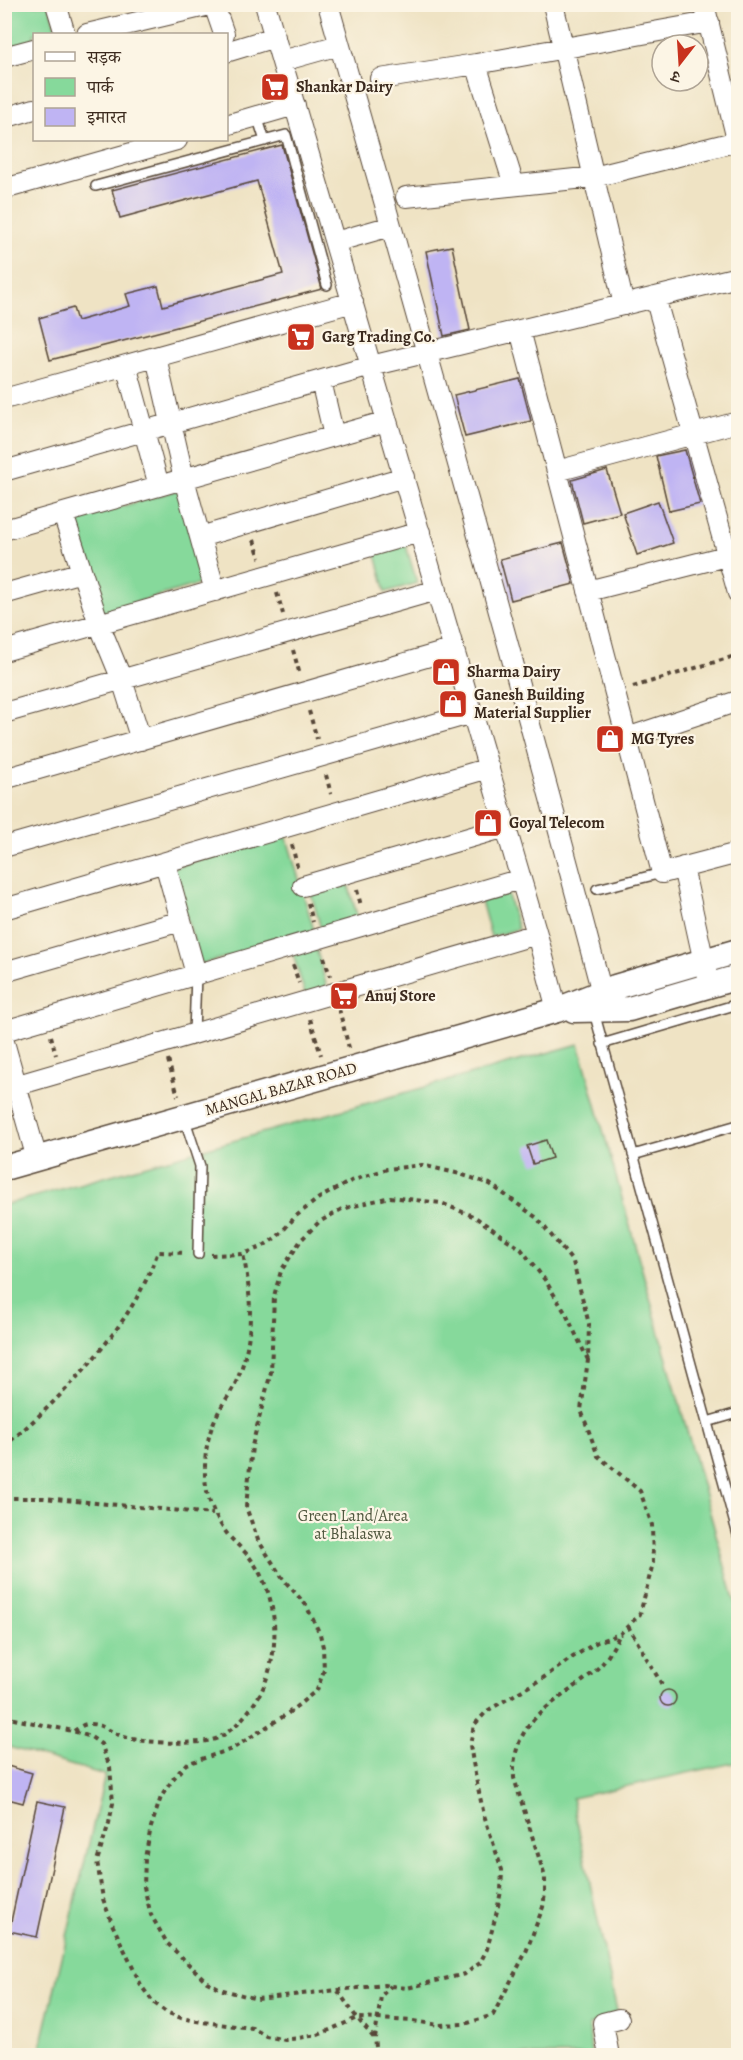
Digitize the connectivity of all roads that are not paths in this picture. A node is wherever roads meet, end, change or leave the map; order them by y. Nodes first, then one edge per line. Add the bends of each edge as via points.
1 (56, 4) edge
2 (265, 4) edge
3 (328, 4) edge
4 (553, 4) edge
5 (214, 5) edge
6 (706, 13) edge
7 (65, 33) edge
8 (91, 33) edge
9 (222, 33) edge
10 (275, 37) junction
11 (228, 45) edge
12 (339, 45) junction
13 (563, 48) junction
14 (33, 49) edge
15 (4, 57) edge
16 (282, 61) junction
17 (477, 64) junction
18 (380, 79) dead end
19 (295, 105) junction
20 (33, 109) edge
21 (257, 116) junction
22 (4, 118) edge
23 (228, 124) edge
24 (173, 141) edge
25 (265, 141) junction
26 (738, 142) edge
27 (594, 177) junction
28 (514, 185) junction
29 (96, 186) dead end
30 (4, 189) edge
31 (406, 197) dead end
32 (392, 226) junction
33 (326, 232) junction
34 (738, 277) edge
35 (327, 285) dead end
36 (655, 297) junction
37 (352, 302) junction
38 (624, 305) junction
39 (520, 330) junction
40 (428, 352) junction
41 (156, 357) junction
42 (126, 365) junction
43 (371, 366) junction
44 (321, 381) junction
45 (4, 399) edge
46 (387, 421) junction
47 (738, 422) edge
48 (171, 423) junction
49 (144, 431) junction
50 (694, 435) junction
51 (334, 436) junction
52 (4, 471) edge
53 (557, 471) junction
54 (404, 477) junction
55 (184, 479) junction
56 (159, 486) junction
57 (63, 513) junction
58 (4, 530) edge
59 (420, 532) junction
60 (200, 537) junction
61 (733, 555) edge
62 (82, 572) junction
63 (437, 590) junction
64 (215, 591) junction
65 (588, 591) junction
66 (738, 593) edge
67 (4, 594) edge
68 (99, 624) junction
69 (454, 649) junction
70 (4, 651) edge
71 (122, 680) junction
72 (738, 701) edge
73 (4, 713) edge
74 (472, 713) junction
75 (627, 738) junction
76 (141, 740) junction
77 (489, 768) junction
78 (4, 779) edge
79 (506, 827) junction
80 (4, 847) edge
81 (738, 853) edge
82 (165, 862) junction
83 (682, 867) junction
84 (662, 873) junction
85 (521, 879) junction
86 (303, 886) dead end
87 (597, 889) dead end
88 (4, 909) edge
89 (181, 921) junction
90 (537, 934) junction
91 (738, 951) edge
92 (704, 962) junction
93 (4, 972) edge
94 (196, 974) junction
95 (738, 977) edge
96 (709, 985) junction
97 (595, 1000) junction
98 (738, 1006) edge
99 (557, 1010) junction
100 (4, 1031) edge
101 (194, 1034) junction
102 (4, 1042) edge
103 (602, 1044) junction
104 (11, 1087) edge
105 (184, 1117) junction
106 (738, 1125) edge
107 (633, 1155) junction
108 (37, 1159) junction
109 (4, 1168) edge
110 (198, 1254) road end
111 (738, 1413) edge
112 (707, 1422) junction
113 (738, 1535) edge
114 (619, 2019) dead end
115 (609, 2055) edge

1 - 7 street
2 - 10 street
3 - 12 street
4 - 13 street
5 - 8 street
5 - 9 street
6 - 13 street
6 - 26 street
10 - 11 street
10 - 16 street
12 - 16 street
12 - 32 street
13 - 17 street
13 - 27 street
14 - 15 street
16 - 19 street
17 - 18 street
17 - 28 street
19 - 21 street
19 - 33 street
20 - 22 street
21 - 23 street
21 - 25 lane
24 - 30 street
25 - 29 lane
25 - 33 lane via 286,135
26 - 27 street
27 - 28 street
27 - 38 street
28 - 31 street
32 - 33 street
32 - 40 street
33 - 35 lane
33 - 37 street
34 - 36 street
36 - 38 street
36 - 50 street
37 - 41 street
37 - 43 street
38 - 39 street
39 - 40 street
39 - 53 street
40 - 43 street
40 - 97 street via 564,850
41 - 42 street
41 - 48 street
42 - 45 street
42 - 49 street
43 - 44 street
43 - 46 street
44 - 48 street
44 - 51 street
46 - 51 street
46 - 54 street
47 - 50 street
48 - 49 street
48 - 55 street
49 - 52 street
49 - 56 street
50 - 53 street
50 - 61 street
51 - 55 street
53 - 65 street
54 - 59 street
54 - 60 street
55 - 56 street
55 - 60 street
56 - 57 street
57 - 58 street
57 - 62 street
59 - 63 street
59 - 64 street
60 - 64 street
61 - 65 street
61 - 66 street
62 - 67 street
62 - 68 street
63 - 69 street
63 - 71 street
64 - 68 street
65 - 75 street
68 - 70 street
68 - 71 street
69 - 74 street
69 - 76 street
71 - 73 street
71 - 76 street
72 - 75 street
74 - 77 street
74 - 80 street
75 - 84 street
76 - 78 street
77 - 79 street
77 - 82 street
79 - 85 street
79 - 86 street
81 - 83 street
82 - 88 street
82 - 89 street
83 - 84 street
83 - 92 street
84 - 87 lane
85 - 90 street
85 - 94 street
89 - 93 street
89 - 94 street
90 - 99 street
90 - 101 street
91 - 92 street, MANGAL BAZAR ROAD
92 - 96 street
92 - 97 street, MANGAL BAZAR ROAD via 615,987
94 - 100 street
94 - 101 lane
95 - 96 street
96 - 97 street via 629,1009
97 - 99 street, MANGAL BAZAR ROAD
97 - 103 lane
98 - 103 lane
99 - 105 street, MANGAL BAZAR ROAD
101 - 104 street
102 - 104 street
103 - 107 lane
104 - 108 street
105 - 108 street, MANGAL BAZAR ROAD
105 - 110 lane via 200,1166
106 - 107 lane
107 - 112 lane
108 - 109 street, MANGAL BAZAR ROAD
111 - 112 lane
112 - 113 lane
114 - 115 street via 603,2023

